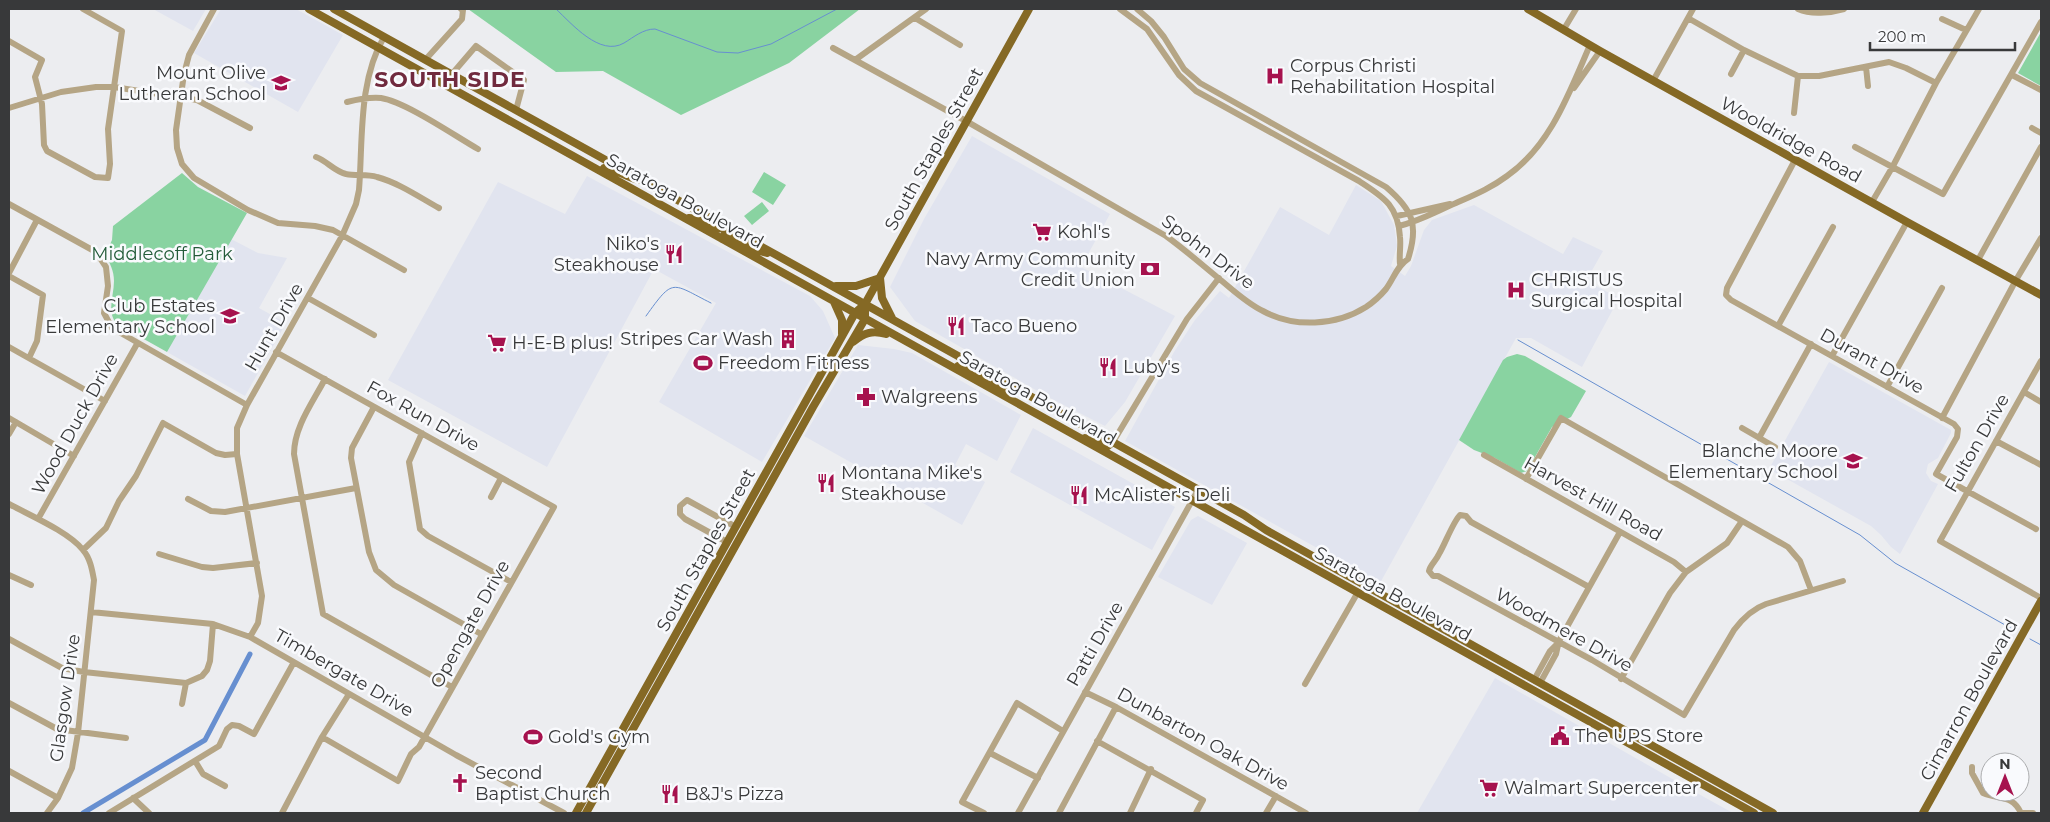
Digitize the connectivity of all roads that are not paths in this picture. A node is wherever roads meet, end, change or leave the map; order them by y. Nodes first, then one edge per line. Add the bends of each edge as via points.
1 (83, 9) edge
2 (214, 9) edge
3 (308, 9) edge
4 (334, 9) edge
5 (461, 9) edge
6 (926, 9) edge
7 (1029, 9) edge
8 (1120, 9) edge
9 (1137, 9) edge
10 (1528, 9) edge
11 (1576, 9) edge
12 (1693, 9) edge
13 (1798, 9) edge
14 (1844, 9) edge
15 (1979, 9) edge
16 (915, 18) junction
17 (1688, 18) junction
18 (1942, 19) dead end
19 (2041, 22) edge
20 (1564, 29) junction
21 (1158, 30) junction
22 (1966, 30) junction
23 (1151, 34) junction
24 (384, 37) junction
25 (9, 41) edge
26 (960, 45) dead end
27 (1590, 45) junction
28 (378, 47) junction
29 (833, 48) dead end
30 (1744, 50) junction
31 (1600, 51) junction
32 (426, 59) junction
33 (855, 60) junction
34 (1866, 67) junction
35 (452, 74) junction
36 (1731, 74) dead end
37 (2012, 75) junction
38 (1798, 76) junction
39 (1654, 81) junction
40 (1936, 83) junction
41 (1868, 86) dead end
42 (114, 87) junction
43 (2041, 90) edge
44 (1572, 91) junction
45 (1217, 94) junction
46 (467, 96) junction
47 (181, 97) junction
48 (365, 97) junction
49 (40, 98) junction
50 (1214, 101) junction
51 (347, 102) dead end
52 (9, 108) edge
53 (516, 110) junction
54 (1794, 113) dead end
55 (966, 121) junction
56 (250, 128) dead end
57 (2032, 128) dead end
58 (1286, 132) junction
59 (2041, 133) edge
60 (1282, 138) junction
61 (557, 147) junction
62 (1855, 147) dead end
63 (2041, 147) edge
64 (478, 149) dead end
65 (316, 157) dead end
66 (604, 158) junction
67 (1796, 160) junction
68 (1892, 166) junction
69 (602, 172) junction
70 (1362, 174) junction
71 (360, 175) junction
72 (1359, 181) junction
73 (646, 182) junction
74 (1872, 202) junction
75 (9, 204) edge
76 (1454, 204) junction
77 (439, 208) dead end
78 (1409, 212) junction
79 (682, 216) junction
80 (1397, 216) junction
81 (38, 220) junction
82 (1907, 222) junction
83 (1413, 223) junction
84 (1399, 226) junction
85 (727, 227) junction
86 (1833, 227) dead end
87 (342, 236) junction
88 (2041, 238) edge
89 (722, 239) junction
90 (776, 255) junction
91 (1978, 260) junction
92 (1400, 264) junction
93 (404, 270) dead end
94 (9, 274) edge
95 (880, 278) junction
96 (1219, 278) junction
97 (2016, 280) junction
98 (831, 285) junction
99 (1942, 288) dead end
100 (2041, 294) edge
101 (308, 298) junction
102 (832, 301) junction
103 (866, 304) junction
104 (855, 313) junction
105 (865, 319) junction
106 (894, 320) junction
107 (1778, 326) junction
108 (374, 335) dead end
109 (898, 337) junction
110 (841, 338) junction
111 (851, 343) junction
112 (137, 344) junction
113 (1811, 344) junction
114 (9, 347) edge
115 (276, 352) junction
116 (1832, 356) junction
117 (29, 358) junction
118 (2041, 361) edge
119 (956, 369) junction
120 (325, 379) junction
121 (1887, 386) junction
122 (1025, 392) junction
123 (2024, 392) junction
124 (105, 401) junction
125 (2041, 402) edge
126 (247, 405) junction
127 (374, 407) junction
128 (9, 418) edge
129 (1942, 418) junction
130 (16, 422) junction
131 (1742, 428) dead end
132 (422, 433) junction
133 (9, 434) edge
134 (1076, 436) junction
135 (1758, 438) junction
136 (1996, 441) junction
137 (1113, 442) junction
138 (1775, 447) dead end
139 (236, 454) junction
140 (1484, 455) dead end
141 (74, 456) junction
142 (2041, 465) edge
143 (765, 474) junction
144 (501, 478) junction
145 (1526, 479) junction
146 (356, 488) junction
147 (766, 490) junction
148 (1198, 490) junction
149 (1967, 491) junction
150 (491, 497) dead end
151 (302, 498) junction
152 (188, 499) dead end
153 (1193, 500) junction
154 (9, 504) edge
155 (554, 507) joint
156 (246, 508) junction
157 (38, 519) junction
158 (1742, 521) junction
159 (736, 527) junction
160 (2036, 529) dead end
161 (1620, 532) junction
162 (727, 542) junction
163 (83, 550) junction
164 (159, 554) dead end
165 (256, 563) junction
166 (1686, 572) junction
167 (9, 575) edge
168 (708, 577) junction
169 (1843, 581) dead end
170 (511, 582) junction
171 (31, 585) dead end
172 (1589, 587) junction
173 (1811, 590) junction
174 (1358, 592) junction
175 (707, 596) junction
176 (696, 597) junction
177 (2041, 599) edge
178 (1391, 600) junction
179 (92, 612) junction
180 (696, 617) junction
181 (213, 624) junction
182 (482, 634) junction
183 (250, 637) junction
184 (9, 639) edge
185 (1558, 644) junction
186 (294, 662) junction
187 (84, 672) junction
188 (1621, 679) junction
189 (1516, 680) junction
190 (1537, 682) junction
191 (186, 683) junction
192 (1305, 684) dead end
193 (452, 687) junction
194 (1085, 692) junction
195 (1538, 693) junction
196 (350, 694) junction
197 (1559, 694) junction
198 (9, 703) edge
199 (182, 704) dead end
200 (1116, 707) junction
201 (1063, 731) junction
202 (78, 733) junction
203 (425, 736) junction
204 (322, 737) junction
205 (126, 738) dead end
206 (1097, 741) junction
207 (990, 753) junction
208 (195, 761) junction
209 (1972, 767) dead end
210 (1151, 769) junction
211 (9, 771) edge
212 (1680, 772) junction
213 (1701, 773) junction
214 (1038, 778) junction
215 (1702, 784) junction
216 (1723, 785) junction
217 (225, 786) dead end
218 (1276, 796) junction
219 (58, 798) junction
220 (134, 798) junction
221 (47, 813) edge
222 (109, 813) edge
223 (149, 813) edge
224 (282, 813) edge
225 (564, 813) edge
226 (576, 813) edge
227 (586, 813) edge
228 (984, 813) edge
229 (1018, 813) edge
230 (1059, 813) edge
231 (1130, 813) edge
232 (1196, 813) edge
233 (1266, 813) edge
234 (1306, 813) edge
235 (1754, 813) edge
236 (1773, 813) edge
237 (1923, 813) edge
238 (2022, 813) edge
239 (2034, 813) edge

1 - 42 street via 122,31
2 - 47 street via 189,55
3 - 28 main road, Saratoga Boulevard
4 - 24 main road, Saratoga Boulevard
5 - 32 street via 462,19
6 - 16 street
7 - 55 main road, South Staples Street
8 - 23 street
9 - 21 street
10 - 20 main road, Wooldridge Road
11 - 20 street
12 - 17 street
13 - 14 street via 1804,12
15 - 22 street
16 - 26 street
16 - 33 street
17 - 30 street
17 - 39 street
18 - 22 street
19 - 37 street
20 - 27 main road, Wooldridge Road
21 - 23 street
21 - 45 street via 1184,69
22 - 40 street
23 - 50 street via 1179,75 1196,91
24 - 28 street, Hunt Drive
24 - 32 main road, Saratoga Boulevard
25 - 49 street via 42,60 35,78
27 - 31 main road, Wooldridge Road
27 - 44 street
28 - 46 main road, Saratoga Boulevard
28 - 48 street, Hunt Drive via 366,81
29 - 33 street, Spohn Drive
30 - 36 street
30 - 38 street
31 - 39 main road, Wooldridge Road
31 - 44 street
32 - 35 main road, Saratoga Boulevard
33 - 55 street, Spohn Drive
34 - 38 street via 1819,76
34 - 40 street via 1889,62
34 - 41 street
35 - 53 main road, Saratoga Boulevard
35 - 53 street via 476,46 524,80
37 - 43 street
37 - 68 street via 1943,194
38 - 54 street
39 - 67 main road, Wooldridge Road
40 - 68 street
42 - 47 street
42 - 49 street via 77,89
42 - 49 street via 108,129 108,178 95,177 47,150
44 - 76 street via 1546,136 1530,156 1508,176
45 - 50 street
45 - 58 street
46 - 53 main road via 506,113
46 - 61 main road, Saratoga Boulevard
47 - 56 street via 197,100
47 - 87 street via 177,148 182,164 194,178 278,223 323,227
48 - 51 street
48 - 64 street via 383,98 401,105
48 - 71 street, Hunt Drive
49 - 52 street
50 - 60 street
53 - 66 main road, Saratoga Boulevard
55 - 95 main road, South Staples Street
55 - 96 street, Spohn Drive via 1166,236
57 - 59 street
58 - 60 street
58 - 70 street
60 - 72 street
61 - 66 main road via 577,152 596,163
61 - 69 main road, Saratoga Boulevard
62 - 68 street
63 - 91 street
65 - 71 street via 346,174
66 - 73 main road, Saratoga Boulevard
67 - 74 main road, Wooldridge Road
67 - 107 street, Durant Drive via 1726,295
68 - 74 street
69 - 73 main road via 604,168 610,168 628,178
69 - 79 main road, Saratoga Boulevard
70 - 72 street
70 - 78 street via 1400,198
71 - 77 street via 392,182
71 - 87 street, Hunt Drive via 356,204
72 - 80 street via 1383,197
73 - 85 main road, Saratoga Boulevard
74 - 82 main road, Wooldridge Road
75 - 81 street
76 - 78 street
76 - 83 street
78 - 80 street
78 - 83 street
79 - 85 main road via 698,219 716,229
79 - 89 main road, Saratoga Boulevard
80 - 84 street
81 - 94 street
81 - 112 street via 96,252 106,267 108,286 104,313 112,328
82 - 91 main road, Wooldridge Road
82 - 116 street
83 - 84 street
83 - 92 street, Spohn Drive via 1411,250 1408,259
84 - 92 street
85 - 90 main road, Saratoga Boulevard
86 - 107 street
87 - 93 street
87 - 101 street, Hunt Drive
88 - 97 street
89 - 90 main road via 729,235 756,250
89 - 102 main road, Saratoga Boulevard
90 - 98 main road, Saratoga Boulevard
91 - 97 main road, Wooldridge Road
92 - 96 street, Spohn Drive via 1385,290 1366,307 1344,318 1326,322 1290,321 1264,312
94 - 117 street via 43,295 37,341
95 - 98 main road via 856,286
95 - 103 main road, South Staples Street
95 - 106 main road via 884,306
96 - 137 street via 1187,319
97 - 100 main road, Wooldridge Road
97 - 129 street
98 - 103 main road, Saratoga Boulevard
99 - 121 street
101 - 108 street
101 - 115 street, Hunt Drive
102 - 104 main road, Saratoga Boulevard
102 - 110 main road via 842,320
103 - 104 main road, South Staples Street
103 - 105 main road, South Staples Street
103 - 106 main road, Saratoga Boulevard
104 - 105 main road, Saratoga Boulevard
104 - 110 main road, South Staples Street
105 - 109 main road, Saratoga Boulevard
105 - 111 main road, South Staples Street
106 - 122 main road, Saratoga Boulevard
107 - 113 street, Durant Drive
109 - 111 main road via 877,331 866,333
109 - 119 main road, Saratoga Boulevard
110 - 143 main road, South Staples Street
111 - 147 main road, South Staples Street
112 - 124 street, Wood Duck Drive
112 - 126 street
113 - 116 street, Durant Drive
113 - 135 street
114 - 117 street
115 - 120 street, Fox Run Drive
115 - 126 street, Hunt Drive
116 - 121 street, Durant Drive
117 - 124 street
118 - 123 street, Fulton Drive
119 - 122 main road via 965,367 1002,388
119 - 134 main road, Saratoga Boulevard
120 - 127 street, Fox Run Drive
120 - 151 street via 294,442
121 - 129 street, Durant Drive
122 - 137 main road, Saratoga Boulevard
123 - 125 street
123 - 136 street, Fulton Drive
124 - 141 street, Wood Duck Drive
126 - 139 street, Hunt Drive via 237,428
127 - 132 street, Fox Run Drive
127 - 146 street via 352,448
128 - 130 street
129 - 149 street, Durant Drive via 1954,424 1958,437 1936,474
130 - 133 street
130 - 141 street
131 - 135 street
132 - 144 street, Fox Run Drive
132 - 170 street via 410,462 420,529
134 - 137 main road via 1108,446
134 - 153 main road, Saratoga Boulevard
135 - 138 street
136 - 142 street
136 - 149 street, Fulton Drive
137 - 148 main road, Saratoga Boulevard
139 - 156 street, Hunt Drive
139 - 163 street via 216,453 163,423 106,528
140 - 145 street, Harvest Hill Road
141 - 157 street, Wood Duck Drive
143 - 147 main road
143 - 159 main road, South Staples Street
144 - 150 street
144 - 155 street, Fox Run Drive
145 - 158 street via 1561,418
145 - 161 street, Harvest Hill Road
146 - 151 street
146 - 182 street via 368,552 376,570 394,585
147 - 175 main road, South Staples Street
148 - 153 street, Patti Drive
148 - 178 main road, Saratoga Boulevard
149 - 160 street
149 - 177 street, Fulton Drive via 1940,541
151 - 156 street
151 - 193 street via 323,614
152 - 156 street via 211,511
153 - 174 main road, Saratoga Boulevard
153 - 194 street, Patti Drive
154 - 157 street
155 - 170 street, Opengate Drive
156 - 165 street, Hunt Drive
157 - 163 street via 70,538
158 - 166 street via 1727,543
158 - 173 street via 1788,547 1800,561
159 - 162 main road, South Staples Street
159 - 162 street via 687,500 680,506 680,514 685,519
161 - 166 street, Harvest Hill Road
161 - 172 street
162 - 168 main road, South Staples Street
163 - 179 street, Glasgow Drive via 94,580
164 - 165 street via 202,567
165 - 183 street, Hunt Drive via 262,596 258,623
166 - 188 street via 1670,593
167 - 171 street
168 - 175 main road
168 - 176 main road, South Staples Street
169 - 173 street
170 - 182 street, Opengate Drive
172 - 185 street
172 - 185 street, Woodmere Drive via 1460,515 1430,566 1432,576 1438,576
173 - 188 street, Woodmere Drive via 1757,607 1743,618 1684,715
174 - 178 main road via 1362,589
174 - 189 main road, Saratoga Boulevard
174 - 192 street
175 - 180 main road, South Staples Street
176 - 180 main road via 700,600
176 - 226 main road, South Staples Street
177 - 237 main road, Cimarron Boulevard
178 - 190 main road, Saratoga Boulevard
179 - 181 street, Timbergate Drive
179 - 187 street, Glasgow Drive
180 - 227 main road, South Staples Street
181 - 183 street, Timbergate Drive
181 - 191 street via 207,670
182 - 193 street, Opengate Drive
183 - 186 street, Timbergate Drive
184 - 187 street via 62,668
185 - 188 street, Woodmere Drive via 1592,660
185 - 190 street via 1556,654
186 - 196 street, Timbergate Drive
186 - 208 street via 254,734 232,725 218,746
187 - 191 street
187 - 202 street, Glasgow Drive
189 - 190 main road via 1534,685
189 - 195 main road, Saratoga Boulevard
190 - 197 main road, Saratoga Boulevard
191 - 199 street
193 - 203 street, Opengate Drive
194 - 200 street, Dunbarton Oak Drive
194 - 201 street, Patti Drive
195 - 197 main road
195 - 212 main road, Saratoga Boulevard
196 - 203 street, Timbergate Drive
196 - 204 street
197 - 213 main road, Saratoga Boulevard
198 - 202 street via 56,729
200 - 206 street
200 - 218 street, Dunbarton Oak Drive
201 - 207 street via 1017,703
201 - 214 street, Patti Drive
202 - 205 street
202 - 219 street, Glasgow Drive via 72,768
203 - 204 street, Opengate Drive via 411,754 398,781
203 - 225 street, Timbergate Drive
204 - 224 street
206 - 210 street
206 - 230 street
207 - 214 street
207 - 228 street via 962,802
208 - 217 street via 203,774
208 - 220 street
209 - 238 street via 1983,793 2010,800
210 - 231 street
210 - 232 street via 1203,800
211 - 219 street
212 - 213 main road via 1696,776
212 - 215 main road, Saratoga Boulevard
213 - 216 main road, Saratoga Boulevard
214 - 229 street, Patti Drive
215 - 216 main road via 1706,781
215 - 235 main road, Saratoga Boulevard
216 - 236 main road, Saratoga Boulevard
218 - 233 street
218 - 234 street, Dunbarton Oak Drive
219 - 221 street, Glasgow Drive
220 - 222 street
220 - 223 street
238 - 239 street

